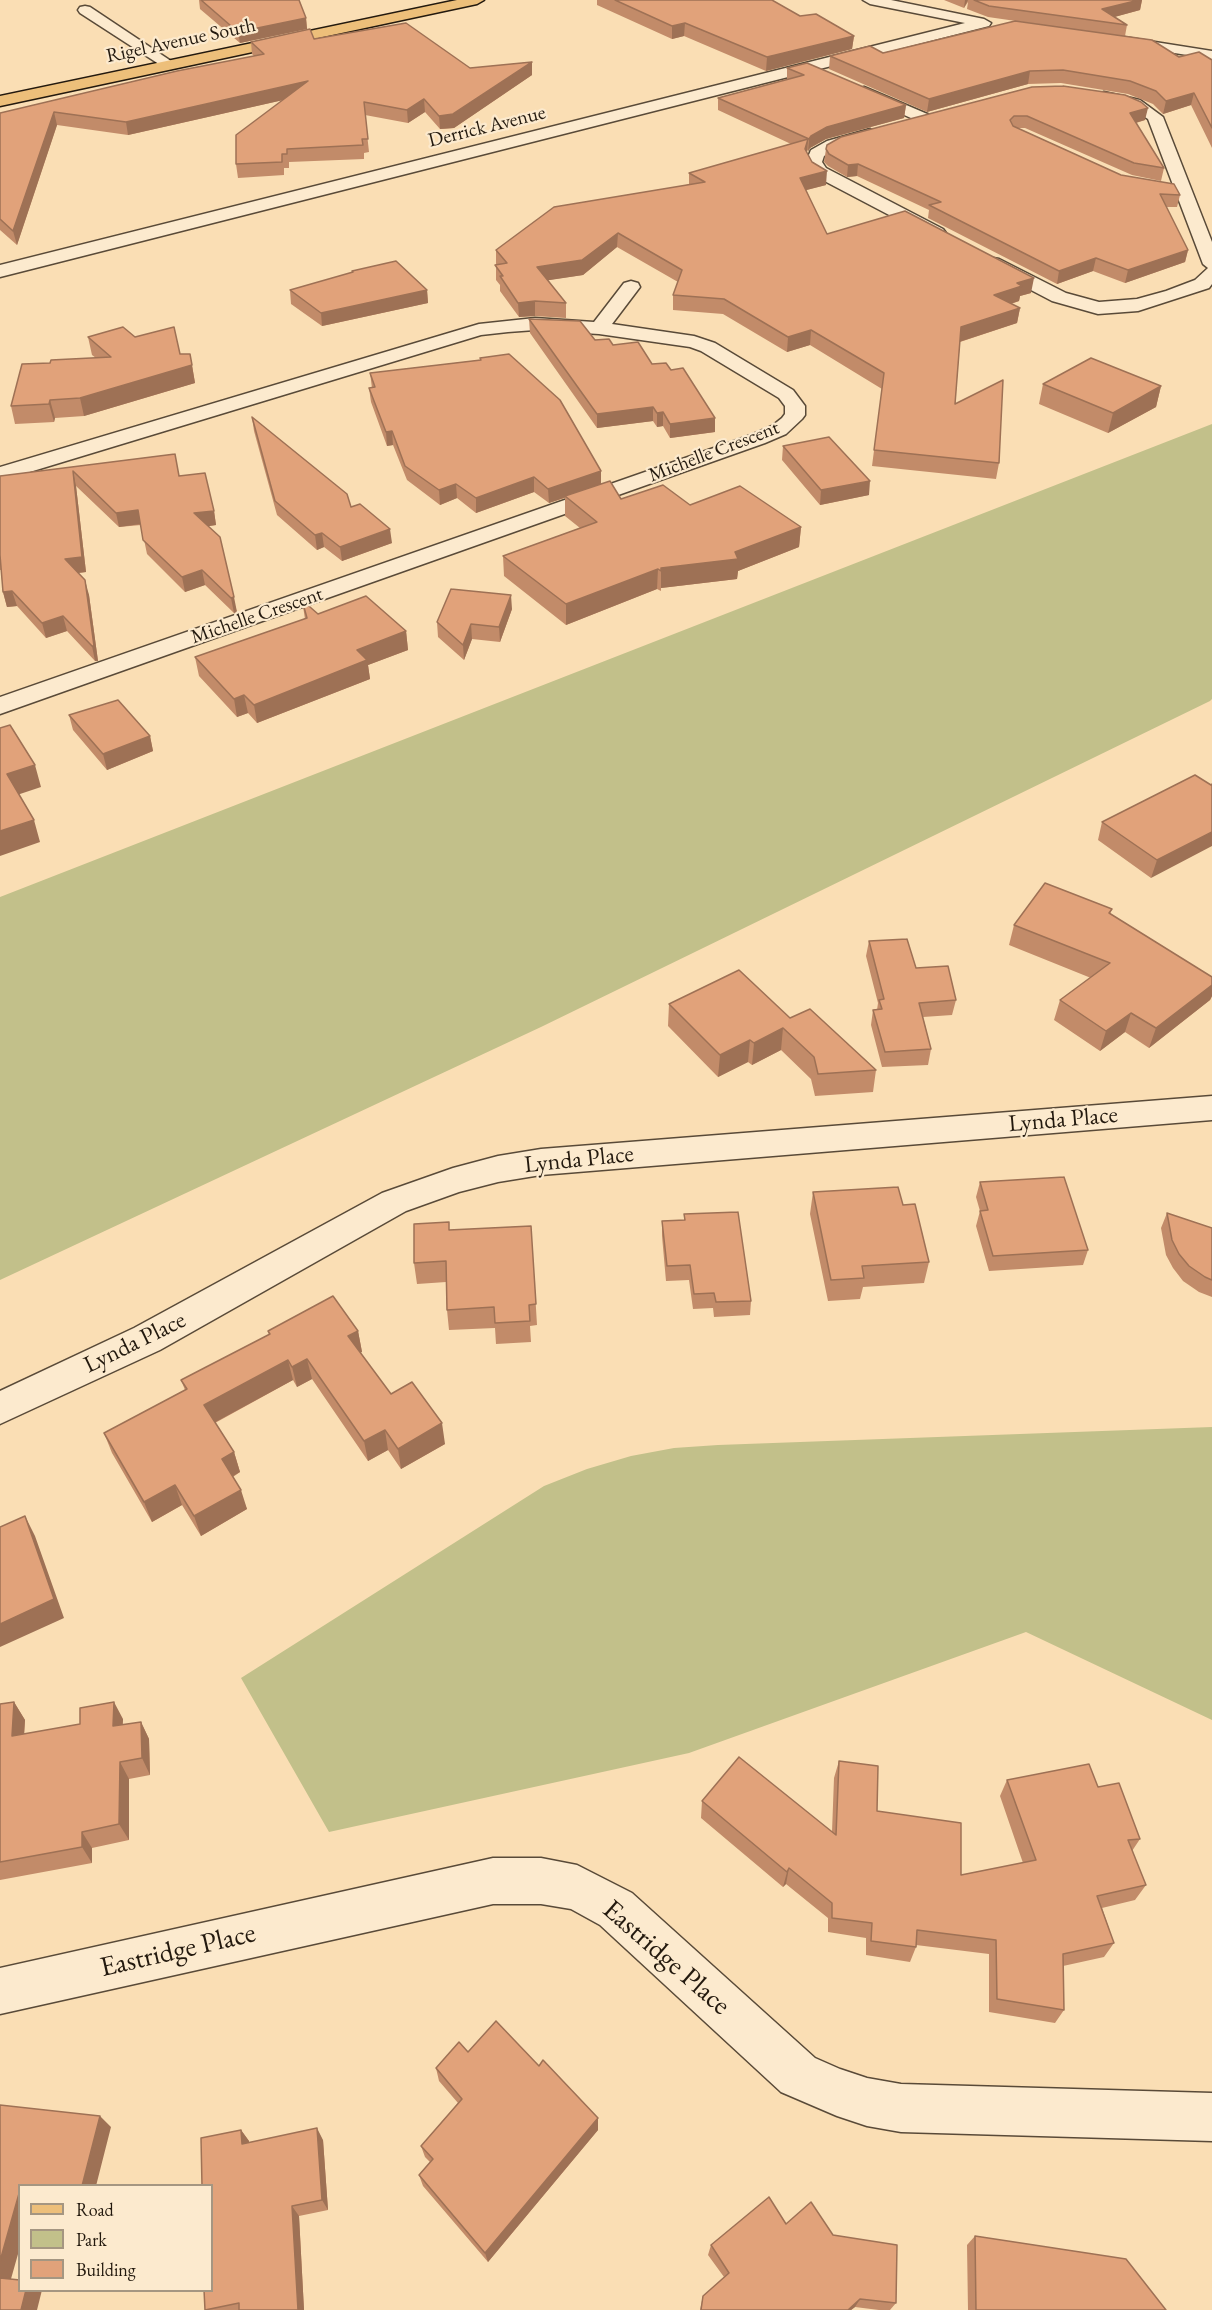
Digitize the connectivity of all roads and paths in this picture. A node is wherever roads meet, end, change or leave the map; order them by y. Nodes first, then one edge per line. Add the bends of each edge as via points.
1 (477, 0) edge
2 (870, 0) edge
3 (85, 10) dead end
4 (1102, 38) edge
5 (1212, 55) edge
6 (170, 65) junction
7 (833, 69) junction
8 (856, 70) edge
9 (852, 86) edge
10 (1083, 94) edge
11 (0, 101) edge
12 (905, 124) edge
13 (885, 130) edge
14 (1160, 189) edge
15 (1182, 190) junction
16 (955, 243) edge
17 (976, 254) edge
18 (1212, 264) edge
19 (0, 271) edge
20 (1212, 273) edge
21 (631, 287) dead end
22 (599, 328) junction
23 (0, 474) edge
24 (0, 706) edge
25 (1212, 1108) edge
26 (0, 1408) edge
27 (0, 1991) edge
28 (1212, 2117) edge

1 - 6 main road, Rigel Avenue South
2 - 7 street, Derrick Avenue via 989,24
3 - 6 street
4 - 5 street
6 - 11 main road, Rigel Avenue South
7 - 8 street
7 - 19 street, Derrick Avenue via 809,68
9 - 12 street via 932,117
10 - 15 street via 1134,103 1155,117
13 - 16 street via 833,144 817,153 814,162 819,171
14 - 15 street
15 - 18 street
17 - 20 street via 1059,297 1098,308 1138,305 1173,295 1202,284
21 - 22 street
22 - 23 street, Michelle Crescent via 535,324 479,330
22 - 24 street, Michelle Crescent via 679,338 708,346 786,393 795,406 795,415 779,430 758,439
25 - 26 street, Lynda Place via 553,1161 498,1169 394,1202 147,1339
27 - 28 street, Eastridge Place via 493,1881 541,1881 577,1888 616,1909 798,2075 837,2092 901,2108

